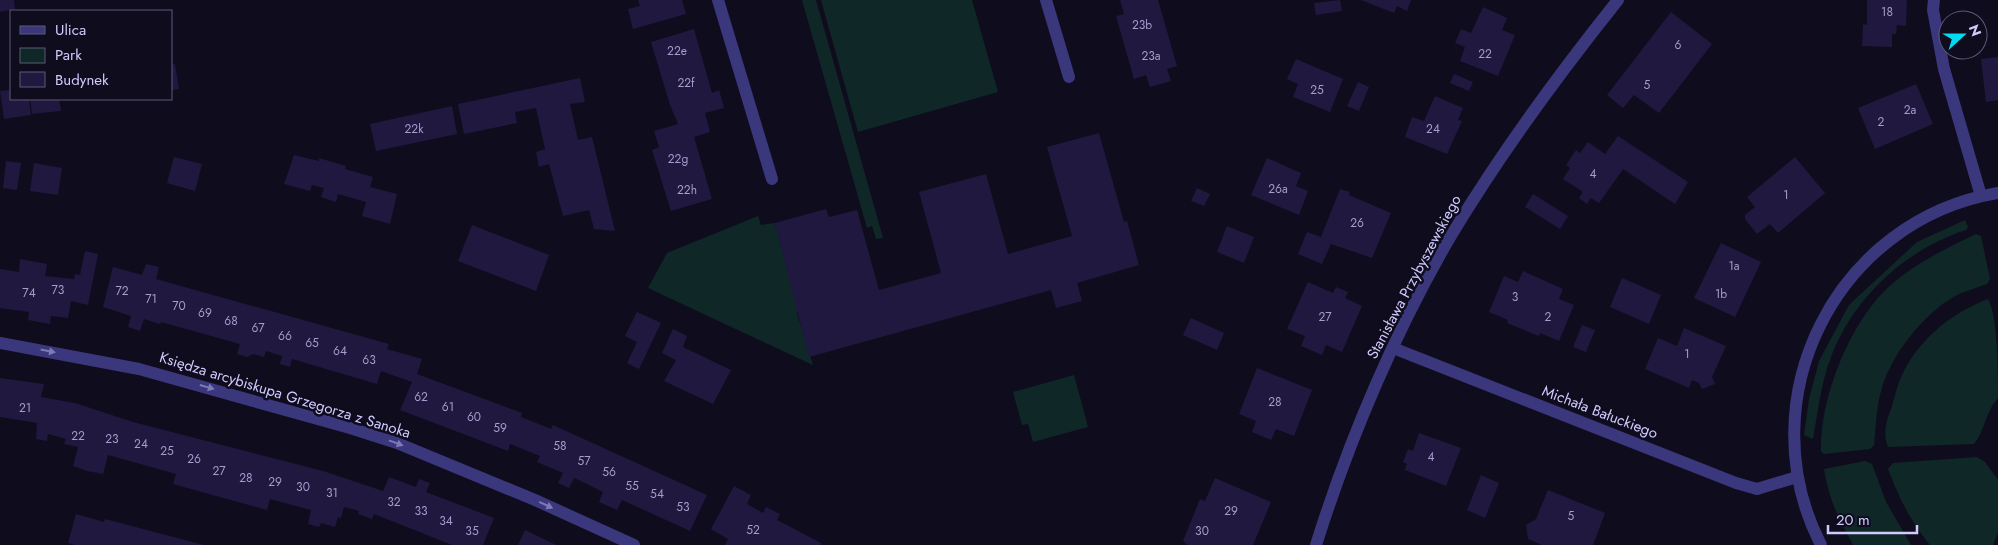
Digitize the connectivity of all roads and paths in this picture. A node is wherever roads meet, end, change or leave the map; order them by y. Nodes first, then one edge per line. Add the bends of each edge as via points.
1 (718, 0) edge
2 (1046, 0) edge
3 (1618, 0) edge
4 (1934, 0) edge
5 (1069, 77) dead end
6 (772, 179) dead end
7 (1998, 193) edge
8 (1981, 196) junction
9 (0, 343) edge
10 (1393, 348) junction
11 (1797, 477) junction
12 (634, 545) edge
13 (1316, 545) edge
14 (1821, 545) edge

1 - 6 street
2 - 5 street
3 - 10 street, Stanisława Przybyszewskiego via 1556,78 1474,200 1451,236
4 - 8 street via 1944,69
7 - 8 street
8 - 11 street via 1938,211 1898,234 1862,264 1834,300 1812,340 1798,385 1794,430
9 -> 12 street, Księdza arcybiskupa Grzegorza z Sanoka via 149,371 350,428 396,443 535,500
10 - 11 street, Michała Bałuckiego via 1736,483 1757,489
10 - 13 street, Stanisława Przybyszewskiego via 1350,448
11 - 14 street via 1811,525

